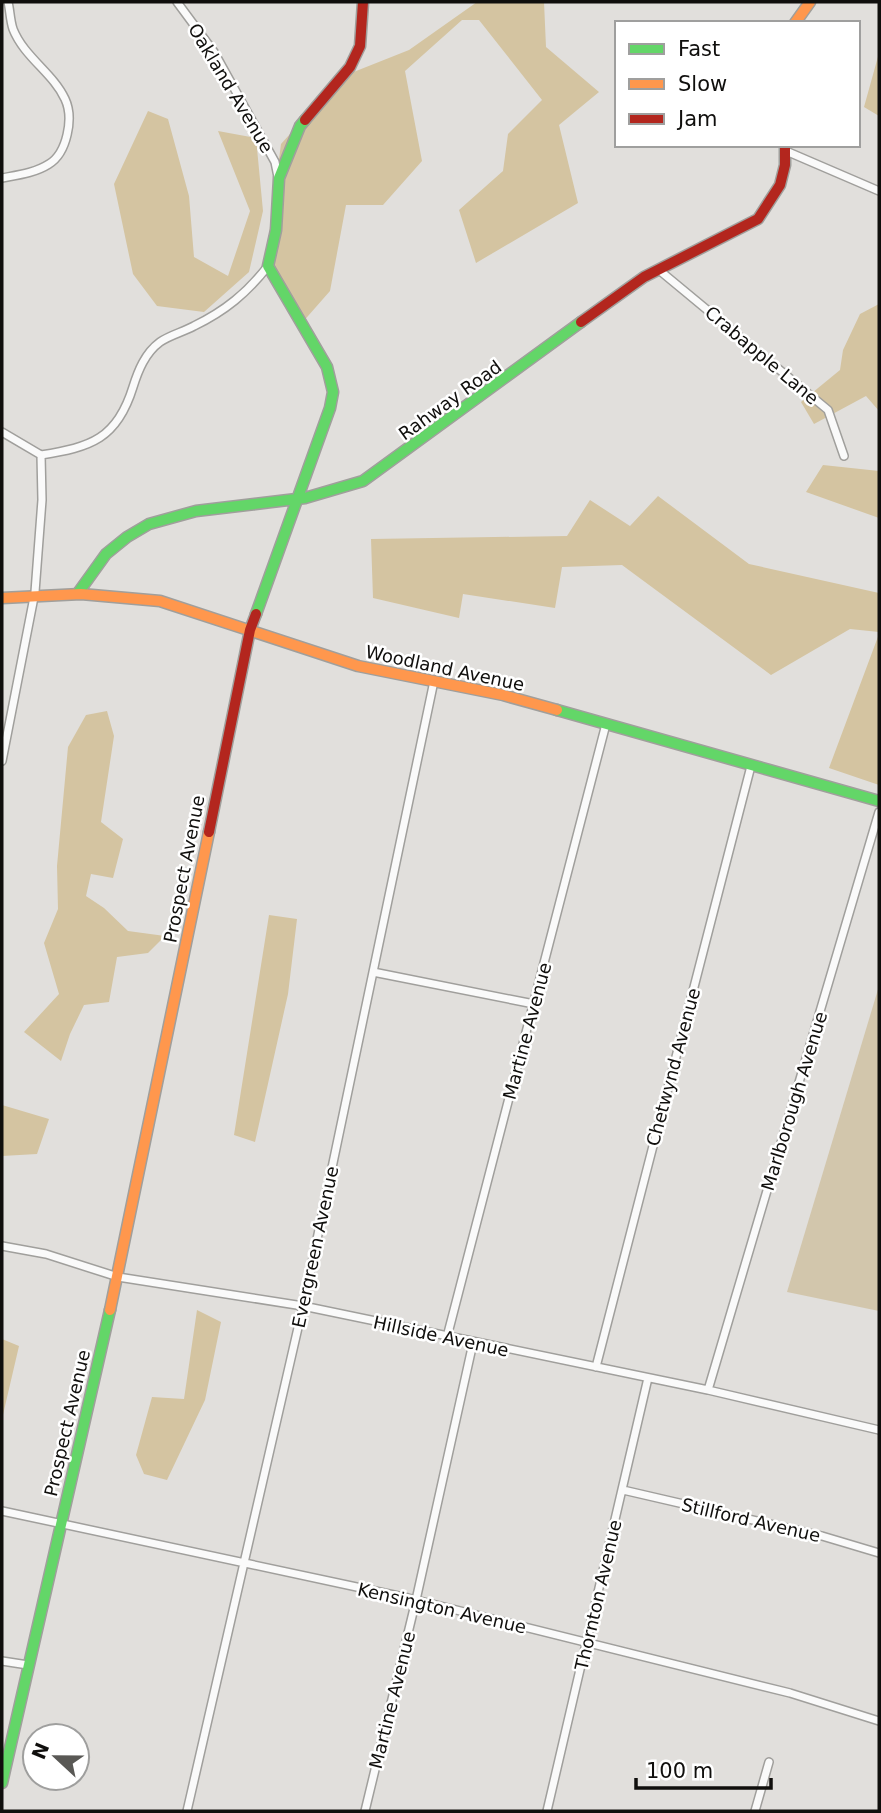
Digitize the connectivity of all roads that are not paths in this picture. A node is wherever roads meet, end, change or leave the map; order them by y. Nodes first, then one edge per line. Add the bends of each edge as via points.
1 (8, 2) edge
2 (177, 2) edge
3 (363, 2) edge
4 (810, 2) edge
5 (796, 21) edge
6 (785, 148) edge
7 (2, 178) edge
8 (279, 178) junction
9 (879, 191) edge
10 (268, 266) junction
11 (659, 270) junction
12 (2, 432) edge
13 (41, 455) junction
14 (845, 456) dead end
15 (296, 500) junction
16 (78, 593) junction
17 (35, 594) junction
18 (2, 598) edge
19 (250, 630) junction
20 (434, 681) junction
21 (606, 724) junction
22 (2, 761) edge
23 (751, 766) junction
24 (879, 801) edge
25 (879, 812) edge
26 (373, 972) junction
27 (534, 1004) junction
28 (2, 1246) edge
29 (118, 1278) junction
30 (303, 1306) junction
31 (447, 1338) junction
32 (473, 1343) junction
33 (596, 1367) junction
34 (648, 1378) junction
35 (708, 1390) junction
36 (879, 1428) edge
37 (622, 1490) junction
38 (2, 1511) edge
39 (60, 1523) junction
40 (879, 1553) edge
41 (244, 1563) junction
42 (416, 1600) junction
43 (588, 1643) junction
44 (2, 1661) edge
45 (28, 1665) junction
46 (879, 1721) edge
47 (769, 1762) dead end
48 (2, 1783) edge
49 (187, 1811) edge
50 (365, 1811) edge
51 (547, 1811) edge
52 (755, 1811) edge

1 - 7 street via 14,29 26,50 63,95 69,122 65,142 51,163
2 - 8 street, Oakland Avenue via 214,52 275,162
3 - 8 street via 360,46 350,67 300,125
4 - 5 street
6 - 9 street
6 - 11 street, Rahway Road via 776,193 758,219
8 - 10 street
10 - 13 street via 234,304 153,349 138,370 127,405 107,433 66,451
10 - 15 street, Prospect Avenue via 327,367 333,393
11 - 14 street, Crabapple Lane via 828,410
11 - 15 street, Rahway Road via 363,481
12 - 13 street
13 - 17 street via 43,500
15 - 16 street, Rahway Road via 171,514 146,525 105,554
15 - 19 street, Prospect Avenue
16 - 17 street, Woodland Avenue
16 - 19 street, Woodland Avenue via 160,601
17 - 18 street, Woodland Avenue
17 - 22 street
19 - 20 street, Woodland Avenue via 358,666
19 - 29 street, Prospect Avenue
20 - 21 street, Woodland Avenue
20 - 26 street, Evergreen Avenue
21 - 23 street, Woodland Avenue
21 - 27 street, Martine Avenue
23 - 24 street, Woodland Avenue
23 - 33 street, Chetwynd Avenue
25 - 35 street, Marlborough Avenue
26 - 27 street
26 - 30 street, Evergreen Avenue
27 - 31 street, Martine Avenue
28 - 29 street, Hillside Avenue via 46,1254
29 - 30 street, Hillside Avenue
29 - 39 street, Prospect Avenue
30 - 31 street, Hillside Avenue
30 - 41 street, Evergreen Avenue
31 - 32 street, Hillside Avenue
32 - 33 street, Hillside Avenue
32 - 42 street, Martine Avenue
33 - 34 street, Hillside Avenue
34 - 35 street, Hillside Avenue
34 - 37 street, Thornton Avenue
35 - 36 street, Hillside Avenue
37 - 40 street, Stillford Avenue
37 - 43 street, Thornton Avenue
38 - 39 street, Kensington Avenue
39 - 41 street, Kensington Avenue
39 - 45 street, Prospect Avenue
41 - 42 street, Kensington Avenue
41 - 49 street, Evergreen Avenue
42 - 43 street, Kensington Avenue
42 - 50 street, Martine Avenue
43 - 46 street, Kensington Avenue via 790,1693
43 - 51 street, Thornton Avenue
44 - 45 street
45 - 48 street, Prospect Avenue
47 - 52 street

